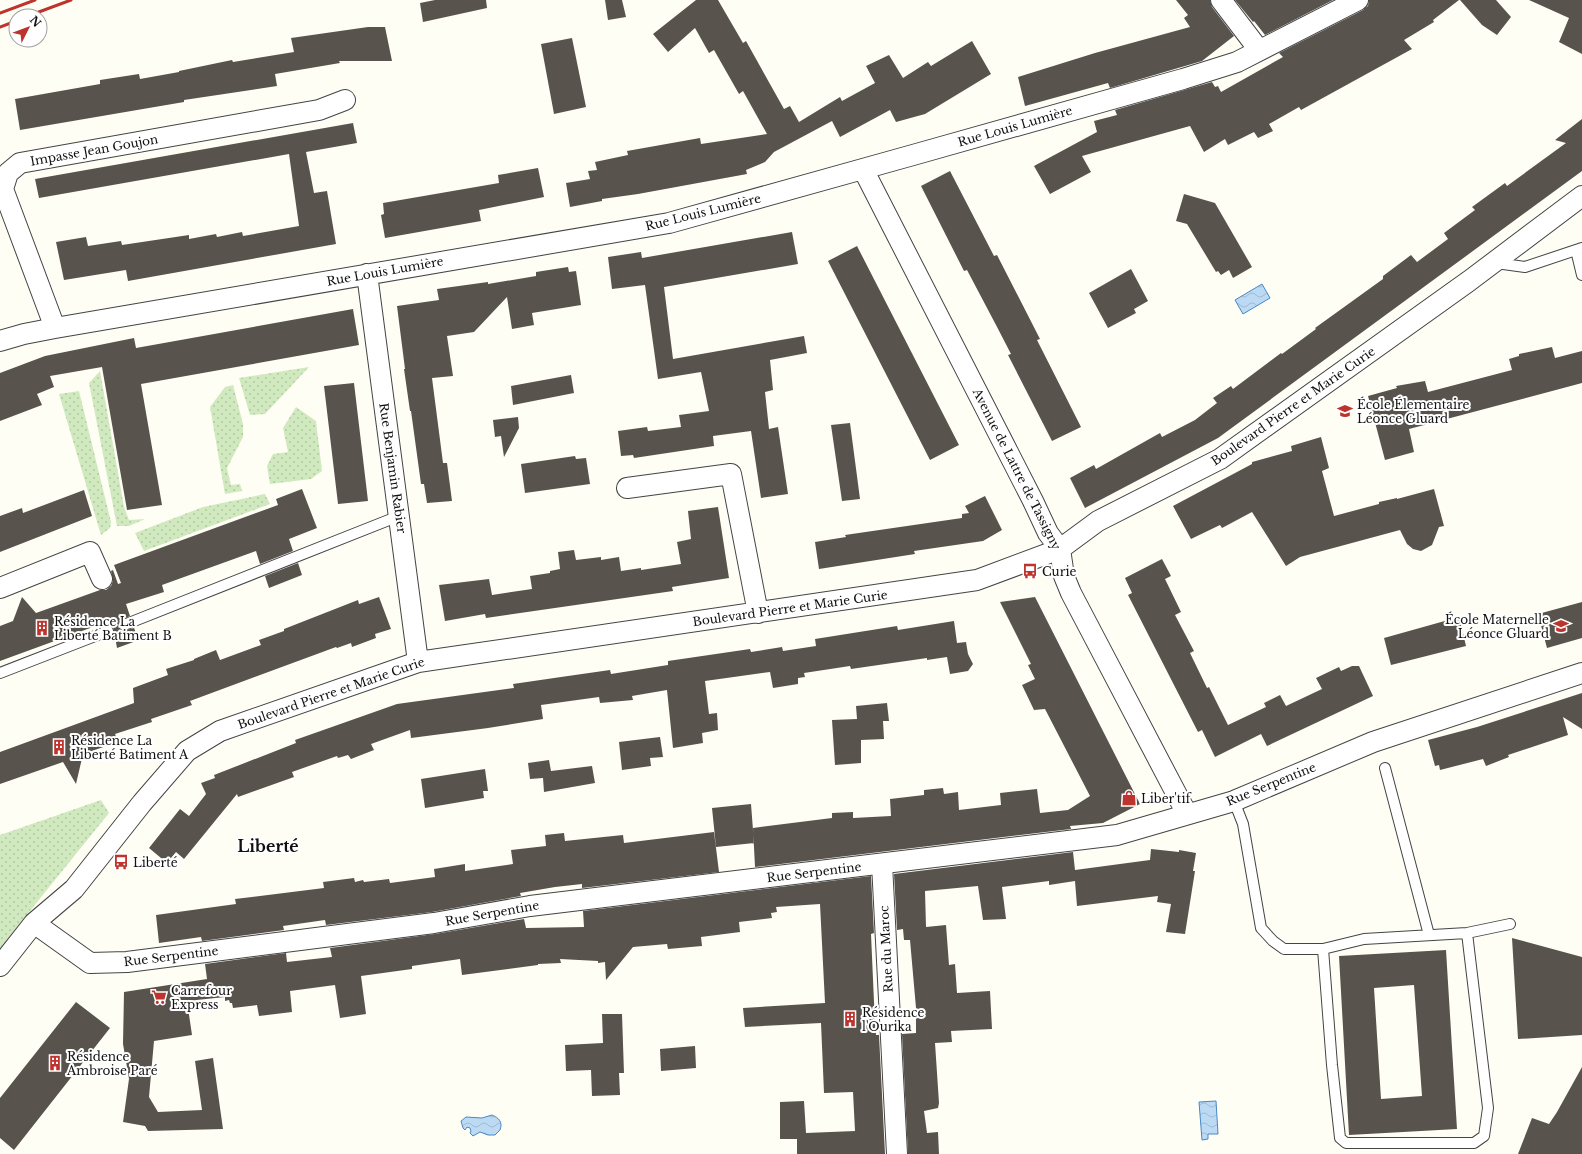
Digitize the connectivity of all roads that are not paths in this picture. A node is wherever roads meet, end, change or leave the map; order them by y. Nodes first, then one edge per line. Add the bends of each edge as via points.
1 (1221, 0) edge
2 (1358, 0) edge
3 (1259, 50) junction
4 (345, 100) dead end
5 (864, 169) junction
6 (1582, 196) edge
7 (1579, 249) edge
8 (1494, 262) junction
9 (367, 274) junction
10 (1582, 275) edge
11 (56, 328) junction
12 (0, 341) edge
13 (627, 488) dead end
14 (399, 516) junction
15 (1060, 549) junction
16 (102, 579) dead end
17 (0, 588) edge
18 (758, 613) junction
19 (124, 625) dead end
20 (108, 631) dead end
21 (418, 662) junction
22 (0, 673) edge
23 (1582, 673) edge
24 (1385, 768) dead end
25 (1234, 801) junction
26 (1187, 814) junction
27 (882, 864) junction
28 (34, 923) junction
29 (1510, 924) dead end
30 (1467, 933) junction
31 (1430, 935) junction
32 (1323, 949) junction
33 (0, 966) edge
34 (897, 1154) edge

1 - 3 street
2 - 3 street, Rue Louis Lumière
3 - 5 street, Rue Louis Lumière via 1237,62 1183,79
4 - 11 street, Impasse Jean Goujon via 319,110 20,163 8,173 3,189
5 - 9 street, Rue Louis Lumière via 668,223
5 - 15 street, Avenue de Lattre de Tassigny via 1048,533
6 - 8 street, Boulevard Pierre et Marie Curie
7 - 8 lane via 1525,267
7 - 10 lane
8 - 15 street, Boulevard Pierre et Marie Curie via 1220,459 1098,522
9 - 11 street, Rue Louis Lumière
9 - 14 street, Rue Benjamin Rabier
11 - 12 street, Rue Louis Lumière
13 - 18 street via 731,474
14 - 19 lane
14 - 21 street, Rue Benjamin Rabier
15 - 18 street, Boulevard Pierre et Marie Curie via 977,580
15 - 26 street, Avenue de Lattre de Tassigny via 1064,576 1071,593
16 - 17 street via 90,552
18 - 21 street, Boulevard Pierre et Marie Curie
20 - 22 lane
21 - 28 street, Boulevard Pierre et Marie Curie via 220,731 187,751 74,889
23 - 25 street, Rue Serpentine via 1373,742
24 - 31 lane
25 - 26 street, Rue Serpentine
25 - 32 lane via 1243,824 1261,928 1284,949
26 - 27 street, Rue Serpentine via 1117,835
27 - 28 street, Rue Serpentine via 530,906 434,923 127,962 90,963
27 - 34 street, Rue du Maroc
28 - 33 street, Boulevard Pierre et Marie Curie
29 - 30 lane
30 - 31 lane
30 - 32 lane via 1488,1108 1484,1136 1474,1143 1346,1143 1340,1138
31 - 32 lane via 1364,939

